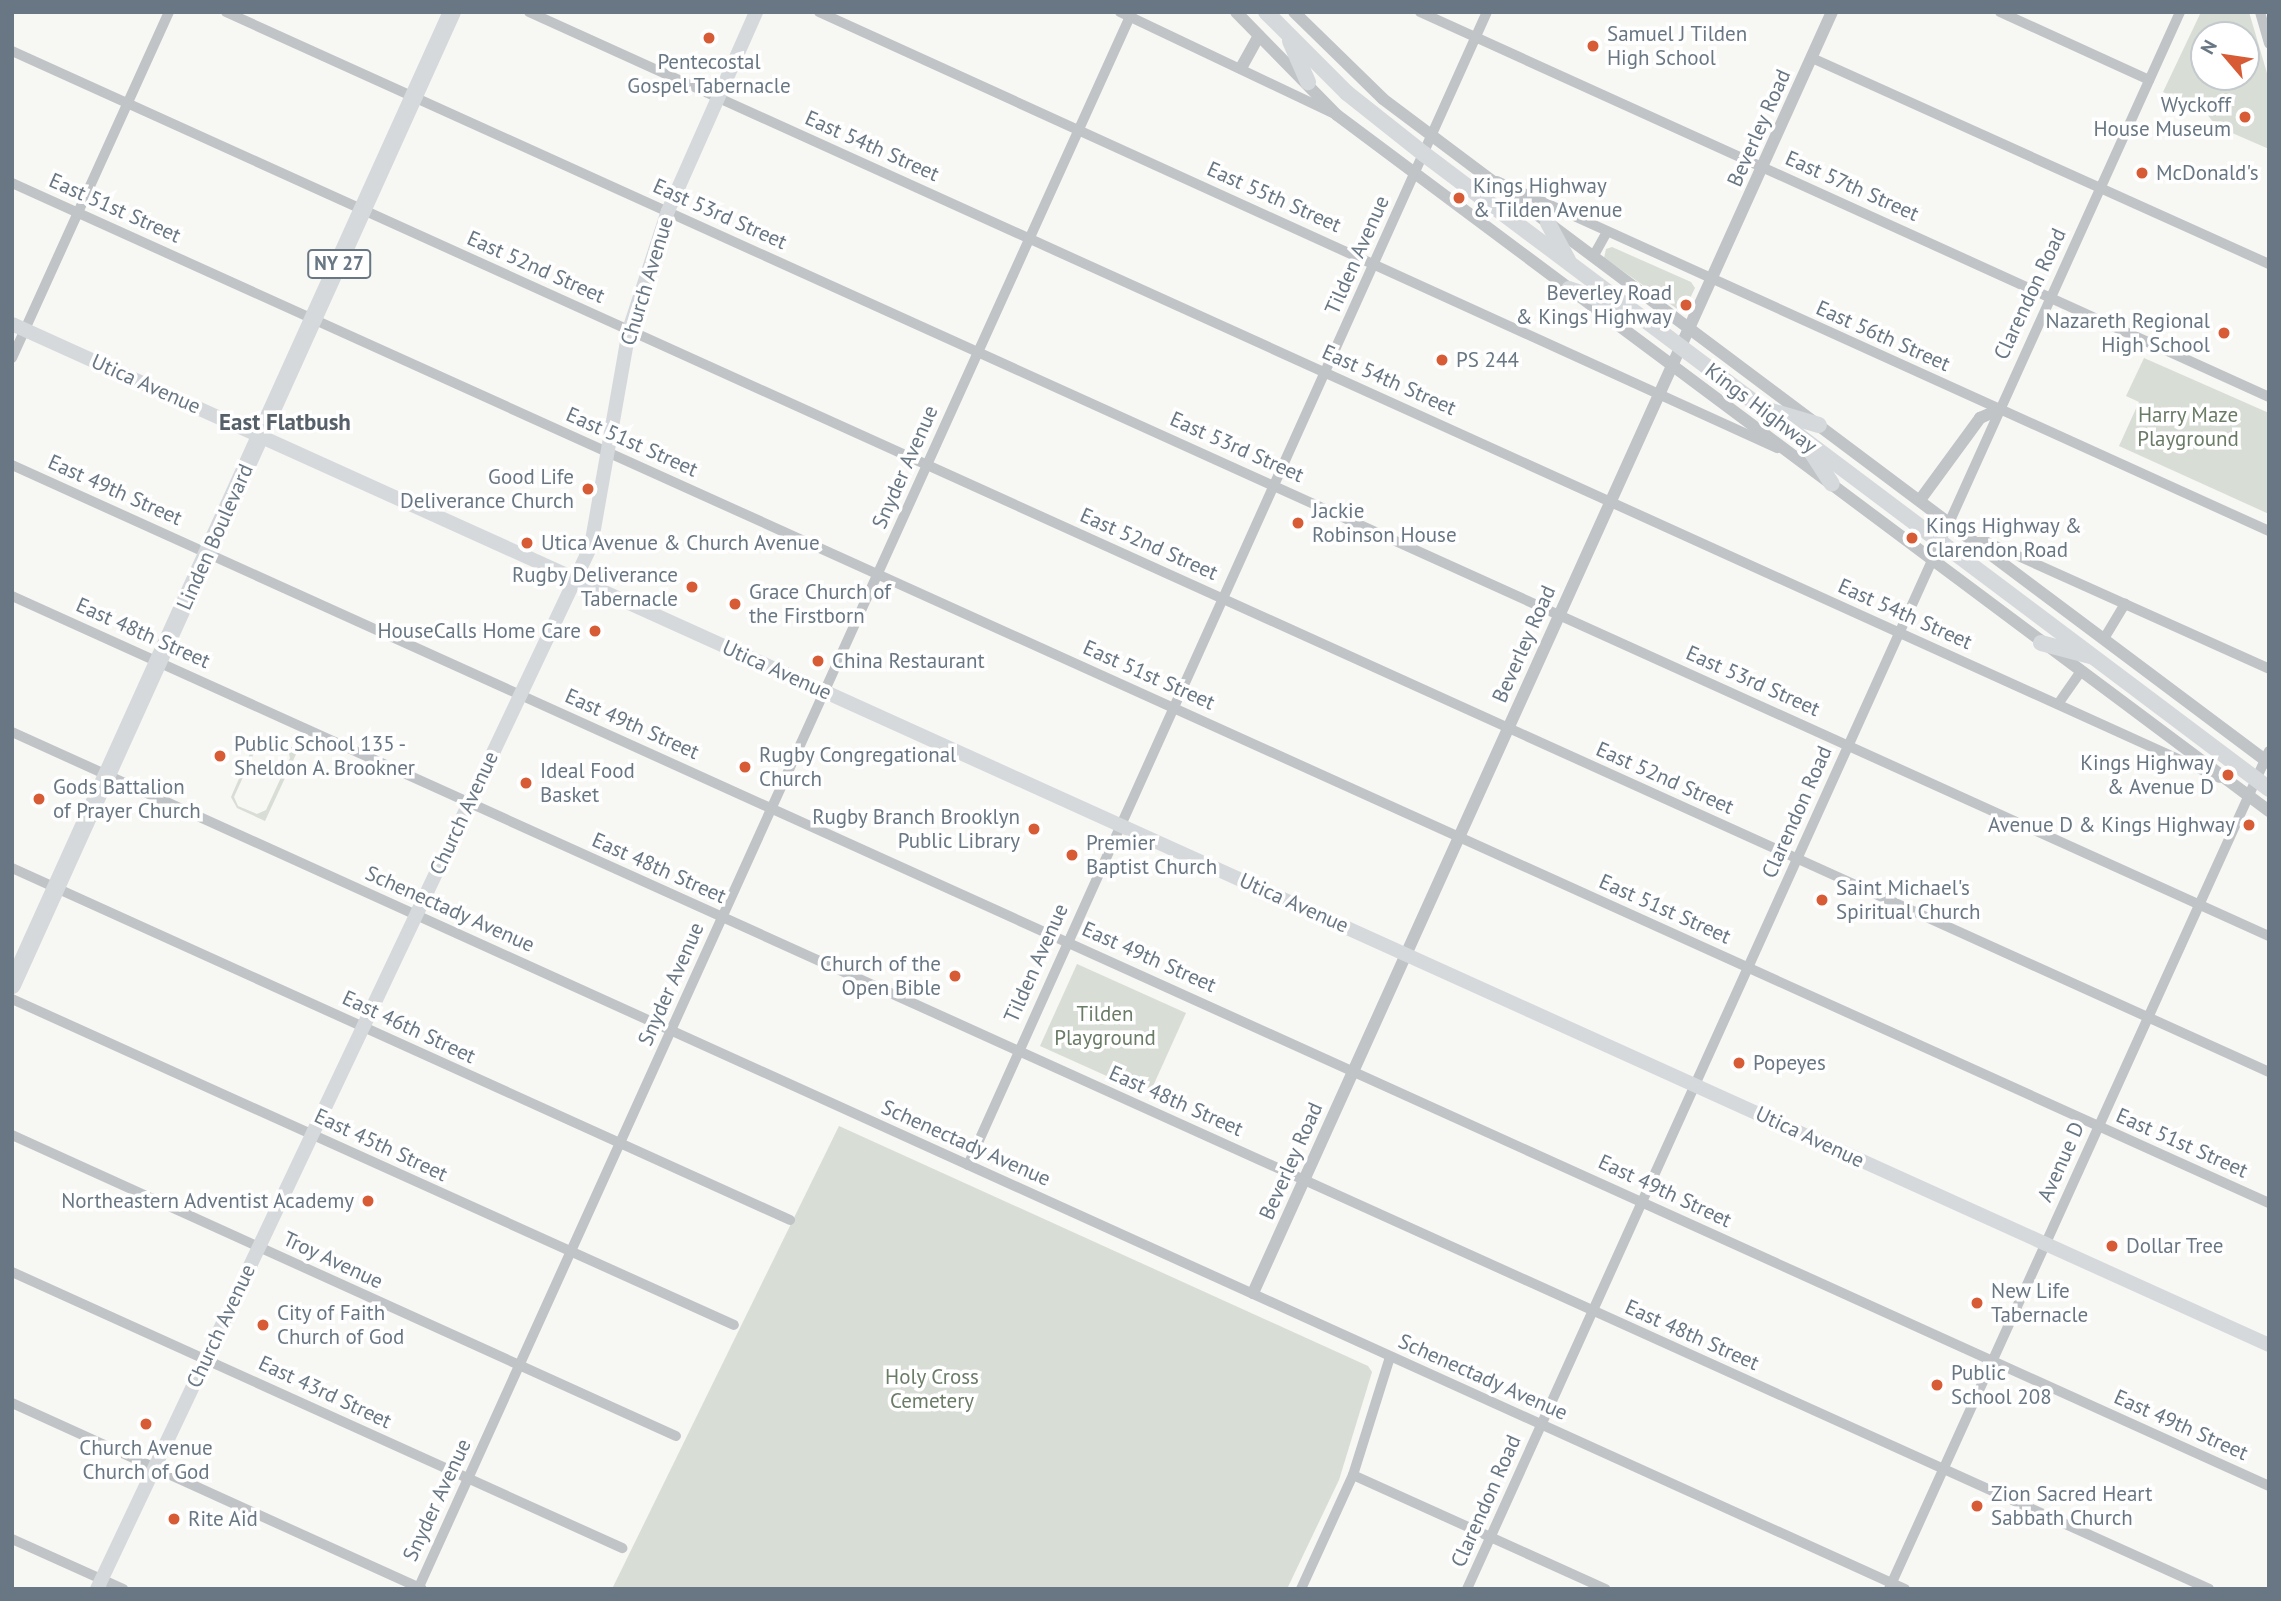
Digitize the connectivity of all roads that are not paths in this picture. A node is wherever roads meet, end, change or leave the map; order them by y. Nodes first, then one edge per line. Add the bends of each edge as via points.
1 (169, 12) edge
2 (226, 12) edge
3 (453, 12) edge
4 (529, 12) edge
5 (756, 12) edge
6 (819, 12) edge
7 (1236, 12) edge
8 (1266, 12) edge
9 (1294, 12) edge
10 (1420, 12) edge
11 (1487, 12) edge
12 (1832, 12) edge
13 (2000, 12) edge
14 (2180, 12) edge
15 (2260, 12) edge
16 (1127, 14) edge
17 (1286, 32) junction
18 (1259, 36) junction
19 (1476, 38) junction
20 (2269, 44) edge
21 (12, 51) edge
22 (1812, 58) junction
23 (1241, 68) junction
24 (2149, 80) junction
25 (1308, 82) junction
26 (414, 97) junction
27 (717, 97) junction
28 (128, 103) junction
29 (1337, 115) junction
30 (1079, 130) junction
31 (1432, 136) junction
32 (1423, 154) junction
33 (1762, 167) junction
34 (1482, 173) junction
35 (1415, 174) junction
36 (12, 183) edge
37 (2100, 188) junction
38 (363, 210) junction
39 (668, 211) junction
40 (78, 212) junction
41 (1548, 223) junction
42 (1607, 232) junction
43 (1030, 239) junction
44 (1593, 257) junction
45 (1374, 263) junction
46 (2269, 264) edge
47 (1571, 265) junction
48 (1711, 280) junction
49 (1569, 289) junction
50 (2050, 297) junction
51 (1629, 309) junction
52 (315, 319) junction
53 (18, 327) edge
54 (1689, 329) junction
55 (629, 330) junction
56 (1681, 347) junction
57 (979, 352) junction
58 (12, 358) edge
59 (1672, 366) junction
60 (1325, 372) junction
61 (1660, 393) junction
62 (2269, 397) edge
63 (1758, 407) junction
64 (1998, 410) junction
65 (1819, 425) junction
66 (261, 436) junction
67 (1805, 442) junction
68 (608, 452) junction
69 (1789, 453) junction
70 (12, 464) edge
71 (927, 465) junction
72 (1832, 484) junction
73 (1273, 485) junction
74 (1920, 500) junction
75 (1609, 501) junction
76 (1947, 522) junction
77 (2269, 531) edge
78 (1939, 539) junction
79 (1974, 542) junction
80 (208, 553) junction
81 (1930, 559) junction
82 (878, 574) junction
83 (576, 579) junction
84 (12, 596) edge
85 (1223, 598) junction
86 (2125, 604) junction
87 (1558, 614) junction
88 (1898, 632) junction
89 (2105, 637) junction
90 (2041, 643) junction
91 (2097, 658) junction
92 (159, 662) junction
93 (2269, 669) edge
94 (2080, 673) junction
95 (825, 691) junction
96 (520, 695) junction
97 (2057, 704) junction
98 (1174, 707) junction
99 (1507, 727) junction
100 (12, 732) edge
101 (1849, 745) junction
102 (2267, 758) edge
103 (107, 775) junction
104 (2232, 784) junction
105 (2262, 784) edge
106 (2248, 796) junction
107 (468, 802) junction
108 (772, 809) junction
109 (2269, 811) edge
110 (1120, 824) junction
111 (1458, 836) junction
112 (1797, 859) junction
113 (12, 868) edge
114 (56, 888) junction
115 (2199, 905) junction
116 (416, 915) junction
117 (722, 918) junction
118 (2269, 936) edge
119 (1067, 942) junction
120 (1406, 954) junction
121 (1748, 967) junction
122 (12, 985) edge
123 (12, 999) edge
124 (2148, 1018) junction
125 (362, 1027) junction
126 (671, 1030) junction
127 (1018, 1050) junction
128 (1353, 1071) junction
129 (2269, 1072) edge
130 (1695, 1084) junction
131 (2099, 1127) junction
132 (12, 1135) edge
133 (312, 1135) junction
134 (620, 1144) junction
135 (968, 1164) junction
136 (1304, 1180) junction
137 (1642, 1202) junction
138 (2269, 1203) edge
139 (790, 1220) dead end
140 (2045, 1244) junction
141 (258, 1247) junction
142 (572, 1252) junction
143 (12, 1272) edge
144 (1253, 1293) junction
145 (1593, 1311) junction
146 (734, 1325) dead end
147 (2269, 1345) edge
148 (1390, 1357) junction
149 (205, 1359) junction
150 (1992, 1361) junction
151 (519, 1366) junction
152 (12, 1403) edge
153 (1542, 1424) junction
154 (676, 1436) dead end
155 (154, 1467) junction
156 (1943, 1470) junction
157 (1353, 1475) junction
158 (468, 1479) junction
159 (2269, 1486) edge
160 (1490, 1537) junction
161 (12, 1539) edge
162 (622, 1548) dead end
163 (99, 1584) edge
164 (1890, 1586) edge
165 (1306, 1587) edge
166 (420, 1588) edge
167 (123, 1589) edge
168 (1467, 1589) edge
169 (1605, 1589) edge
170 (1905, 1589) edge
171 (2209, 1589) edge

1 - 28 street
2 - 26 street, East 53rd Street
3 - 26 highway, Linden Boulevard / NY 27
4 - 27 street, East 54th Street
5 - 27 main road, Church Avenue
6 - 30 street, East 55th Street
7 - 18 street, Kings Highway
8 - 17 main road, Kings Highway
9 - 31 street, Kings Highway via 1375,93
10 - 19 street, East 57th Street
11 - 19 street, Tilden Avenue
12 - 22 street, Beverley Road
13 - 24 street
14 - 24 street, Clarendon Road
15 - 20 street
16 - 23 street
16 - 30 street, Snyder Avenue
17 - 25 main road
17 - 32 main road, Kings Highway via 1347,93
18 - 23 street
18 - 25 street, Kings Highway
19 - 31 street, Tilden Avenue
19 - 33 street, East 57th Street
21 - 28 street, East 52nd Street
22 - 33 street, Beverley Road
22 - 37 street
23 - 29 street
24 - 37 street, Clarendon Road
25 - 29 street, Kings Highway
26 - 38 highway, Linden Boulevard / NY 27
26 - 39 street, East 53rd Street
27 - 39 main road, Church Avenue
27 - 43 street, East 54th Street
28 - 38 street, East 52nd Street
28 - 40 street
29 - 35 street, Kings Highway
30 - 43 street, Snyder Avenue
30 - 45 street, East 55th Street
31 - 32 street, Tilden Avenue
31 - 34 street, Kings Highway
32 - 35 street, Tilden Avenue
32 - 47 main road, Kings Highway
33 - 48 street, Beverley Road
33 - 50 street, East 57th Street
34 - 41 street, Kings Highway
34 - 42 street, East 56th Street
35 - 45 street, Tilden Avenue
35 - 49 street, Kings Highway
36 - 40 street, East 51st Street
37 - 46 street
37 - 50 street, Clarendon Road
38 - 52 highway, Linden Boulevard / NY 27
38 - 55 street, East 52nd Street
39 - 55 main road, Church Avenue
39 - 57 street, East 53rd Street
40 - 52 street, East 51st Street
40 - 53 street
41 - 44 street, Kings Highway
41 - 47 main road
42 - 44 street
42 - 48 street, East 56th Street
43 - 57 street, Snyder Avenue
43 - 60 street, East 54th Street
44 - 54 street, Kings Highway
45 - 60 street, Tilden Avenue
45 - 61 street, East 55th Street
47 - 51 main road, Kings Highway
48 - 54 street, Beverley Road
48 - 64 street, East 56th Street
49 - 51 main road
49 - 59 street, Kings Highway
50 - 62 street, East 57th Street
50 - 64 street, Clarendon Road
51 - 56 main road, Kings Highway
52 - 66 highway, Linden Boulevard / NY 27
52 - 68 street, East 51st Street
53 - 58 street
53 - 66 main road, Utica Avenue
54 - 56 street, Beverley Road
54 - 65 street, Kings Highway
55 - 68 main road, Church Avenue
55 - 71 street, East 52nd Street
56 - 59 street, Beverley Road
56 - 63 main road, Kings Highway
57 - 71 street, Snyder Avenue
57 - 73 street, East 53rd Street
59 - 61 street, Beverley Road
59 - 69 street, Kings Highway
60 - 73 street, Tilden Avenue
60 - 75 street, East 54th Street
61 - 69 street, East 55th Street
61 - 75 street, Beverley Road
63 - 65 main road
63 - 67 main road, Kings Highway
64 - 74 street via 1980,418
64 - 76 street, Clarendon Road
64 - 77 street, East 56th Street
65 - 74 street, Kings Highway
66 - 80 highway, Linden Boulevard / NY 27
66 - 83 main road, Utica Avenue
67 - 72 main road
67 - 78 main road, Kings Highway
68 - 82 street, East 51st Street
68 - 83 main road, Church Avenue via 591,546
69 - 72 street, Kings Highway
70 - 80 street, East 49th Street
71 - 82 street, Snyder Avenue
71 - 85 street, East 52nd Street
72 - 81 street, Kings Highway
73 - 85 street, Tilden Avenue
73 - 87 street, East 53rd Street
74 - 76 street, Kings Highway
75 - 87 street, Beverley Road
75 - 88 street, East 54th Street
76 - 78 street, Clarendon Road
76 - 79 street, Kings Highway
78 - 81 street, Clarendon Road
78 - 91 main road, Kings Highway
79 - 86 street via 1987,542
79 - 89 street, Kings Highway
80 - 92 highway, Linden Boulevard / NY 27
80 - 96 street, East 49th Street
81 - 88 street, Clarendon Road
81 - 90 street, Kings Highway
82 - 95 street, Snyder Avenue
82 - 98 street, East 51st Street
83 - 95 main road, Utica Avenue
83 - 96 main road, Church Avenue
84 - 92 street, East 48th Street
85 - 98 street, Tilden Avenue
85 - 99 street, East 52nd Street
86 - 89 street
86 - 93 street
87 - 99 street, Beverley Road
87 - 101 street, East 53rd Street
88 - 97 street, East 54th Street
88 - 101 street, Clarendon Road
89 - 102 street, Kings Highway
90 - 91 main road
90 - 94 street, Kings Highway
91 - 105 main road, Kings Highway
92 - 103 highway, Linden Boulevard / NY 27
92 - 107 street, East 48th Street
94 - 97 street
94 - 104 street, Kings Highway
95 - 108 street, Snyder Avenue
95 - 110 main road, Utica Avenue
96 - 107 main road, Church Avenue
96 - 108 street, East 49th Street
97 - 104 street, East 54th Street
98 - 110 street, Tilden Avenue
98 - 111 street, East 51st Street
99 - 111 street, Beverley Road
99 - 112 street, East 52nd Street
100 - 103 street, Schenectady Avenue
101 - 112 street, Clarendon Road
101 - 115 street, East 53rd Street
102 - 105 street, Avenue D
103 - 114 highway, Linden Boulevard / NY 27
103 - 116 street, Schenectady Avenue
104 - 106 street, Kings Highway
105 - 106 street, Avenue D
106 - 109 street, Kings Highway
106 - 115 street, Avenue D
107 - 116 main road, Church Avenue
107 - 117 street, East 48th Street
108 - 117 street, Snyder Avenue
108 - 119 street, East 49th Street
110 - 119 street, Tilden Avenue
110 - 120 main road, Utica Avenue
111 - 120 street, Beverley Road
111 - 121 street, East 51st Street
112 - 121 street, Clarendon Road
112 - 124 street, East 52nd Street
113 - 114 street, East 46th Street
114 - 122 highway, Linden Boulevard / NY 27
114 - 125 street, East 46th Street
115 - 118 street, East 53rd Street
115 - 124 street, Avenue D
116 - 125 main road, Church Avenue
116 - 126 street, Schenectady Avenue
117 - 126 street, Snyder Avenue
117 - 127 street, East 48th Street
119 - 127 street, Tilden Avenue
119 - 128 street, East 49th Street
120 - 128 street, Beverley Road
120 - 130 main road, Utica Avenue
121 - 130 street, Clarendon Road
121 - 131 street, East 51st Street
123 - 133 street, East 45th Street
124 - 129 street, East 52nd Street
124 - 131 street, Avenue D
125 - 133 main road, Church Avenue
125 - 134 street, East 46th Street
126 - 134 street, Snyder Avenue
126 - 135 street, Schenectady Avenue
127 - 135 street, Tilden Avenue
127 - 136 street, East 48th Street
128 - 136 street, Beverley Road
128 - 137 street, East 49th Street
130 - 137 street, Clarendon Road
130 - 140 main road, Utica Avenue
131 - 138 street, East 51st Street
131 - 140 street, Avenue D
132 - 141 street, Troy Avenue
133 - 141 main road, Church Avenue
133 - 142 street, East 45th Street
134 - 139 street, East 46th Street
134 - 142 street, Snyder Avenue
135 - 144 street, Schenectady Avenue
136 - 144 street, Beverley Road
136 - 145 street, East 48th Street
137 - 145 street, Clarendon Road
137 - 150 street, East 49th Street
140 - 147 main road, Utica Avenue
140 - 150 street, Avenue D
141 - 149 main road, Church Avenue
141 - 151 street, Troy Avenue
142 - 146 street, East 45th Street
142 - 151 street, Snyder Avenue
143 - 149 street, East 43rd Street
144 - 148 street, Schenectady Avenue
145 - 153 street, Clarendon Road
145 - 156 street, East 48th Street
148 - 153 street, Schenectady Avenue
148 - 157 street
149 - 155 main road, Church Avenue
149 - 158 street, East 43rd Street
150 - 156 street, Avenue D
150 - 159 street, East 49th Street
151 - 154 street, Troy Avenue
151 - 158 street, Snyder Avenue
152 - 155 street
153 - 160 street, Clarendon Road
153 - 164 street, Schenectady Avenue
155 - 163 main road, Church Avenue
155 - 166 street
156 - 164 street, Avenue D
156 - 171 street, East 48th Street
157 - 160 street
157 - 165 street
158 - 162 street, East 43rd Street
158 - 166 street, Snyder Avenue
160 - 168 street, Clarendon Road
160 - 169 street
161 - 163 street
163 - 167 street
164 - 170 street, Schenectady Avenue

